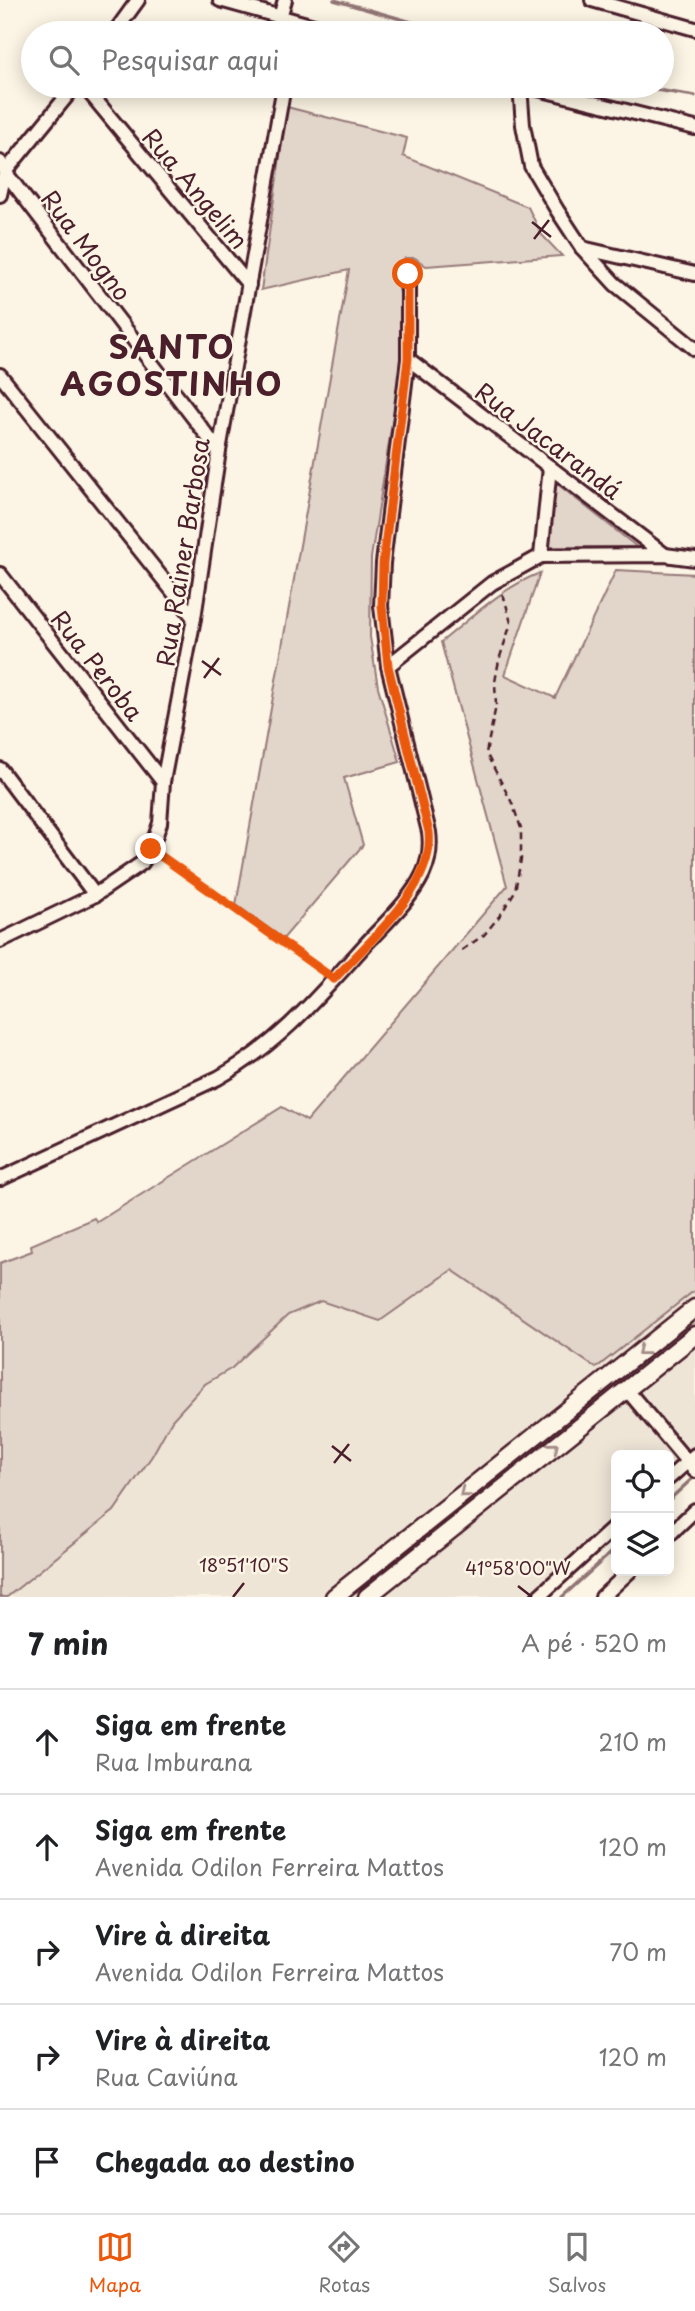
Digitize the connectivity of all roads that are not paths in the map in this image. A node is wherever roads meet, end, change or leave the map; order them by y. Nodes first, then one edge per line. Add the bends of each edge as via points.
1 (138, 0) edge
2 (219, 0) edge
3 (285, 0) edge
4 (592, 0) edge
5 (280, 17) junction
6 (123, 21) edge
7 (286, 21) edge
8 (667, 21) edge
9 (674, 23) edge
10 (695, 29) edge
11 (64, 98) edge
12 (94, 98) edge
13 (282, 98) edge
14 (521, 98) edge
15 (574, 98) edge
16 (695, 128) edge
17 (2, 167) edge
18 (0, 195) edge
19 (582, 248) junction
20 (408, 274) dead end
21 (695, 274) edge
22 (248, 285) junction
23 (695, 349) edge
24 (408, 359) junction
25 (0, 375) edge
26 (219, 451) junction
27 (550, 467) junction
28 (665, 555) junction
29 (541, 556) junction
30 (695, 559) edge
31 (0, 574) edge
32 (194, 618) junction
33 (388, 666) junction
34 (0, 769) edge
35 (163, 782) junction
36 (95, 895) junction
37 (0, 941) edge
38 (3, 1175) edge
39 (695, 1308) edge
40 (695, 1335) edge
41 (626, 1390) junction
42 (692, 1462) edge
43 (674, 1475) edge
44 (695, 1510) edge
45 (674, 1530) edge
46 (611, 1531) edge
47 (625, 1576) edge
48 (334, 1597) edge
49 (367, 1597) edge
50 (538, 1597) edge
51 (602, 1597) edge

1 - 6 street
2 - 5 street
3 - 5 street
4 - 8 street
5 - 7 street
9 - 10 street
11 - 17 street
12 - 22 street, Rua Angelim
13 - 22 street, Rua Rainer Barbosa
14 - 19 street via 531,166
15 - 16 street
17 - 18 street
17 - 26 street, Rua Mogno
19 - 21 street
19 - 23 street via 615,284
20 - 24 street
22 - 26 street, Rua Rainer Barbosa
24 - 27 street, Rua Jacarandá
24 - 33 street via 383,563
25 - 32 street
26 - 32 street, Rua Rainer Barbosa
27 - 28 street, Rua Jacarandá
27 - 29 street
28 - 29 street
28 - 30 street
29 - 33 street via 492,583
31 - 35 street, Rua Peroba
32 - 35 street, Rua Rainer Barbosa
33 - 38 street via 431,846 422,876 402,905 291,1025 249,1061
34 - 36 street
35 - 36 street, Rua Rainer Barbosa via 160,823 151,849 142,863
36 - 37 street, Rua Rainer Barbosa
39 -> 48 main road
40 - 41 main road
41 - 42 street
49 -> 41 main road
42 - 43 street
44 - 45 street
46 - 50 street
47 - 51 street

